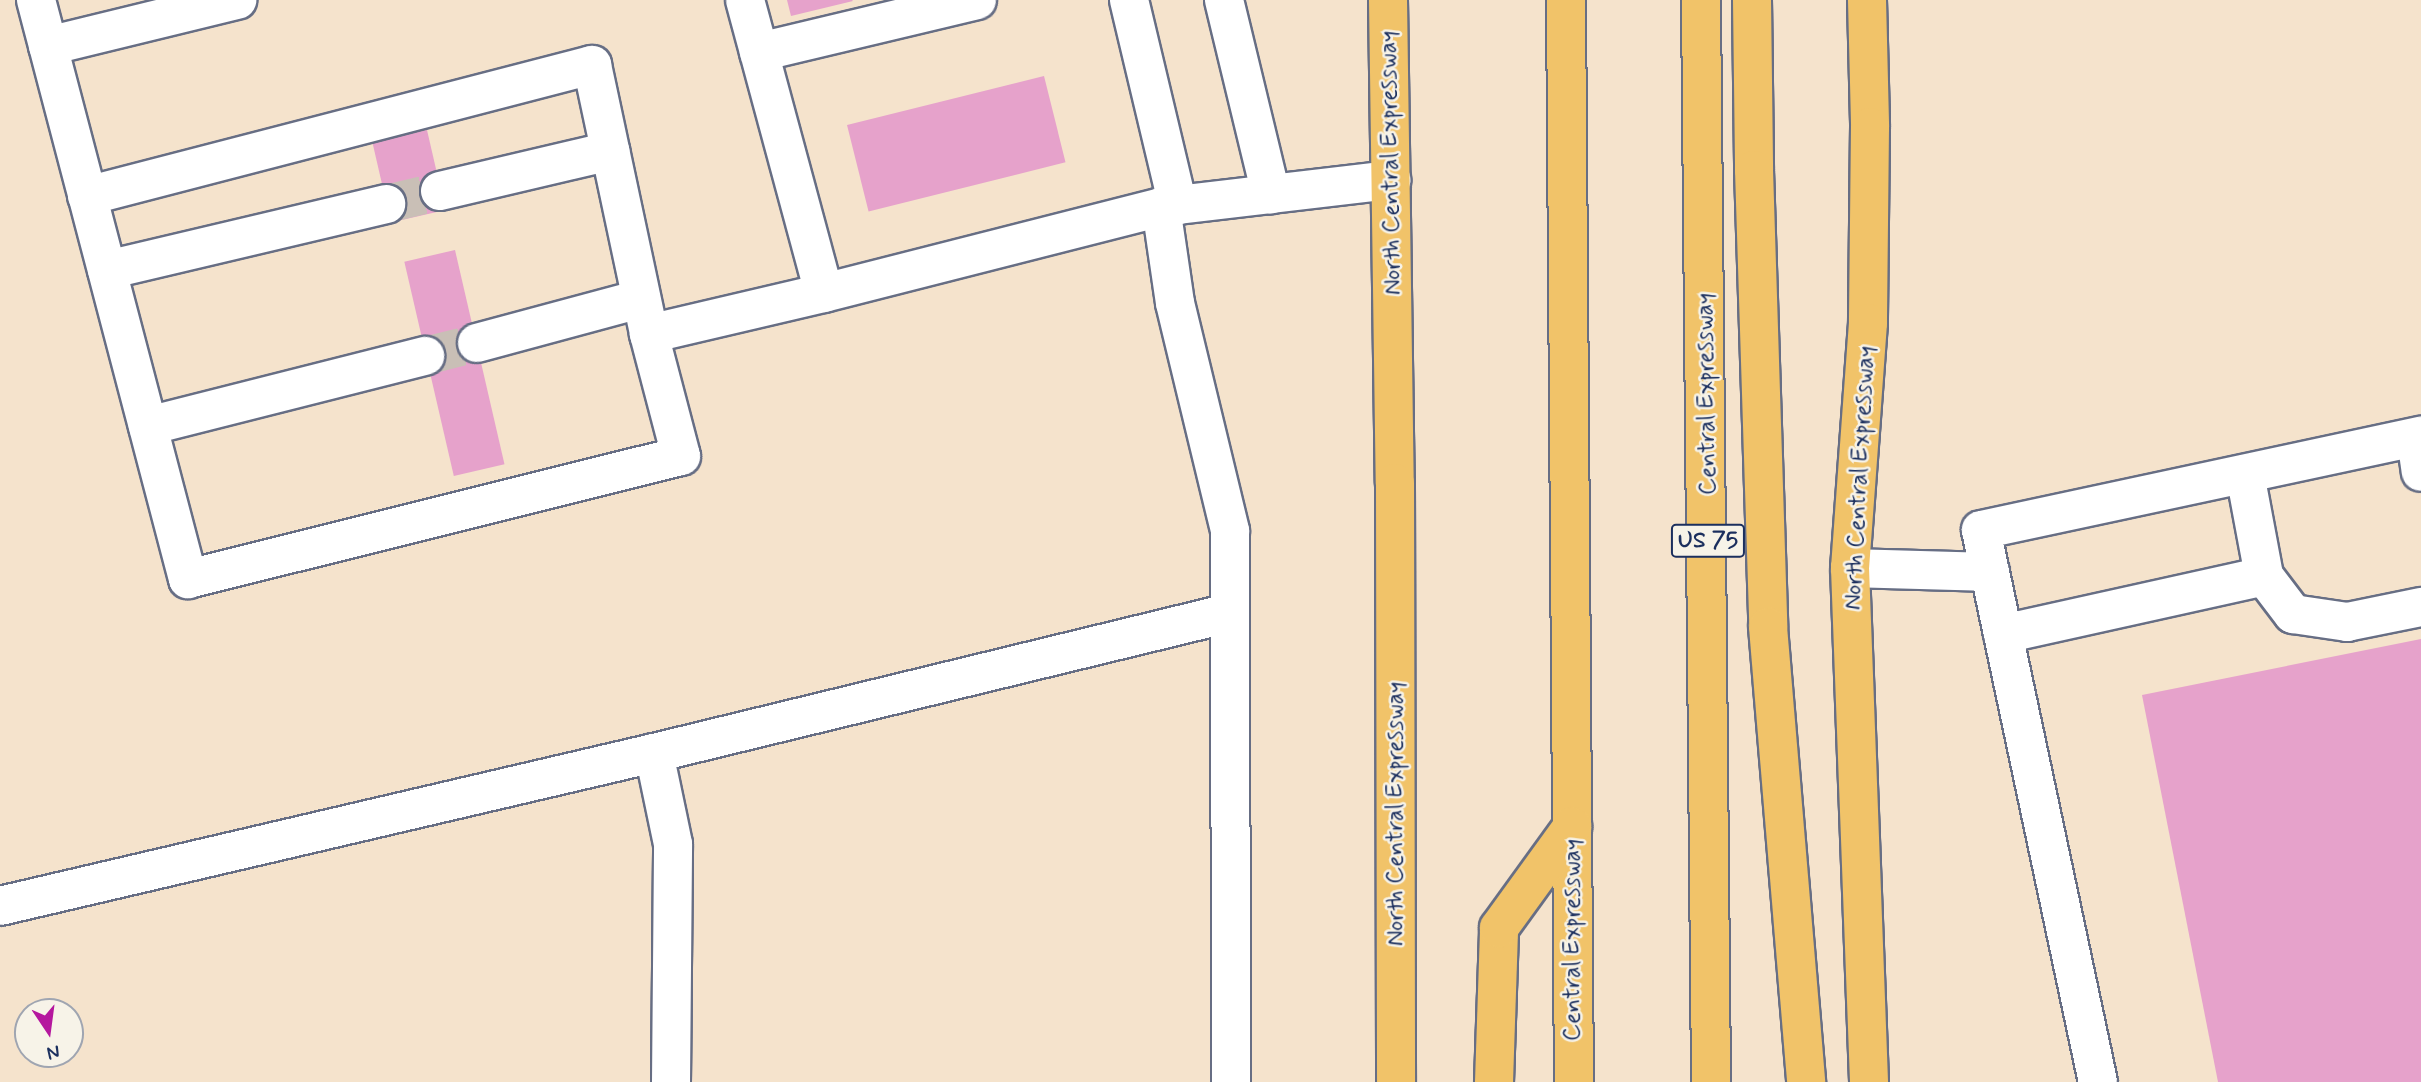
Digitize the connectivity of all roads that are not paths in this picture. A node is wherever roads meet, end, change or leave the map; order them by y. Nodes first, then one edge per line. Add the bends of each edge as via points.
1 (36, 0) edge
2 (237, 0) edge
3 (745, 0) edge
4 (976, 0) edge
5 (1129, 0) edge
6 (1224, 0) edge
7 (1388, 0) edge
8 (1566, 0) edge
9 (1702, 0) edge
10 (1752, 0) edge
11 (1844, 0) edge
12 (1867, 0) edge
13 (48, 46) junction
14 (759, 52) junction
15 (1870, 127) junction
16 (610, 151) junction
17 (1391, 180) junction
18 (440, 191) tunnel mouth
19 (1271, 194) junction
20 (87, 196) junction
21 (386, 204) tunnel mouth
22 (1170, 206) junction
23 (107, 270) junction
24 (824, 293) junction
25 (645, 316) junction
26 (477, 343) tunnel mouth
27 (425, 356) tunnel mouth
28 (148, 426) junction
29 (2419, 449) edge
30 (2245, 474) junction
31 (1850, 568) junction
32 (1990, 572) junction
33 (2264, 576) junction
34 (2421, 607) edge
35 (1229, 613) junction
36 (2003, 634) junction
37 (654, 753) junction
38 (1572, 828) junction
39 (0, 906) edge
40 (670, 1082) edge
41 (1231, 1082) edge
42 (1396, 1082) edge
43 (1494, 1082) edge
44 (1574, 1082) edge
45 (1711, 1082) edge
46 (1806, 1082) edge
47 (1869, 1082) edge
48 (2098, 1082) edge

1 - 13 lane
2 - 13 lane
3 - 14 lane
4 - 14 lane
5 - 22 lane
6 - 19 lane
7 - 17 main road, North Central Expressway
8 - 38 main road, Central Expressway
9 - 45 main road, Central Expressway / US 75
10 - 46 main road via 1768,627
11 - 15 main road
12 - 15 main road, North Central Expressway
13 - 20 lane
14 - 24 lane
15 - 31 main road, North Central Expressway via 1868,323
16 - 18 lane
16 - 20 lane via 592,65
16 - 25 lane
17 - 19 lane
17 - 42 main road, North Central Expressway
19 - 22 lane
20 - 23 lane
21 - 23 lane
22 - 24 lane
22 - 35 lane via 1175,303 1230,531
23 - 28 lane
24 - 25 lane
25 - 26 lane
25 - 28 lane via 681,456 188,579
27 - 28 lane
29 - 30 lane
30 - 32 lane via 1981,530
30 - 33 lane
31 - 32 lane
31 - 47 main road, North Central Expressway
32 - 36 lane
33 - 34 lane via 2293,614 2347,622
33 - 36 lane
35 - 37 lane
35 - 41 lane
36 - 48 lane
37 - 39 lane
37 - 40 lane via 673,844
38 - 43 main road via 1499,928
38 - 44 main road, Central Expressway

